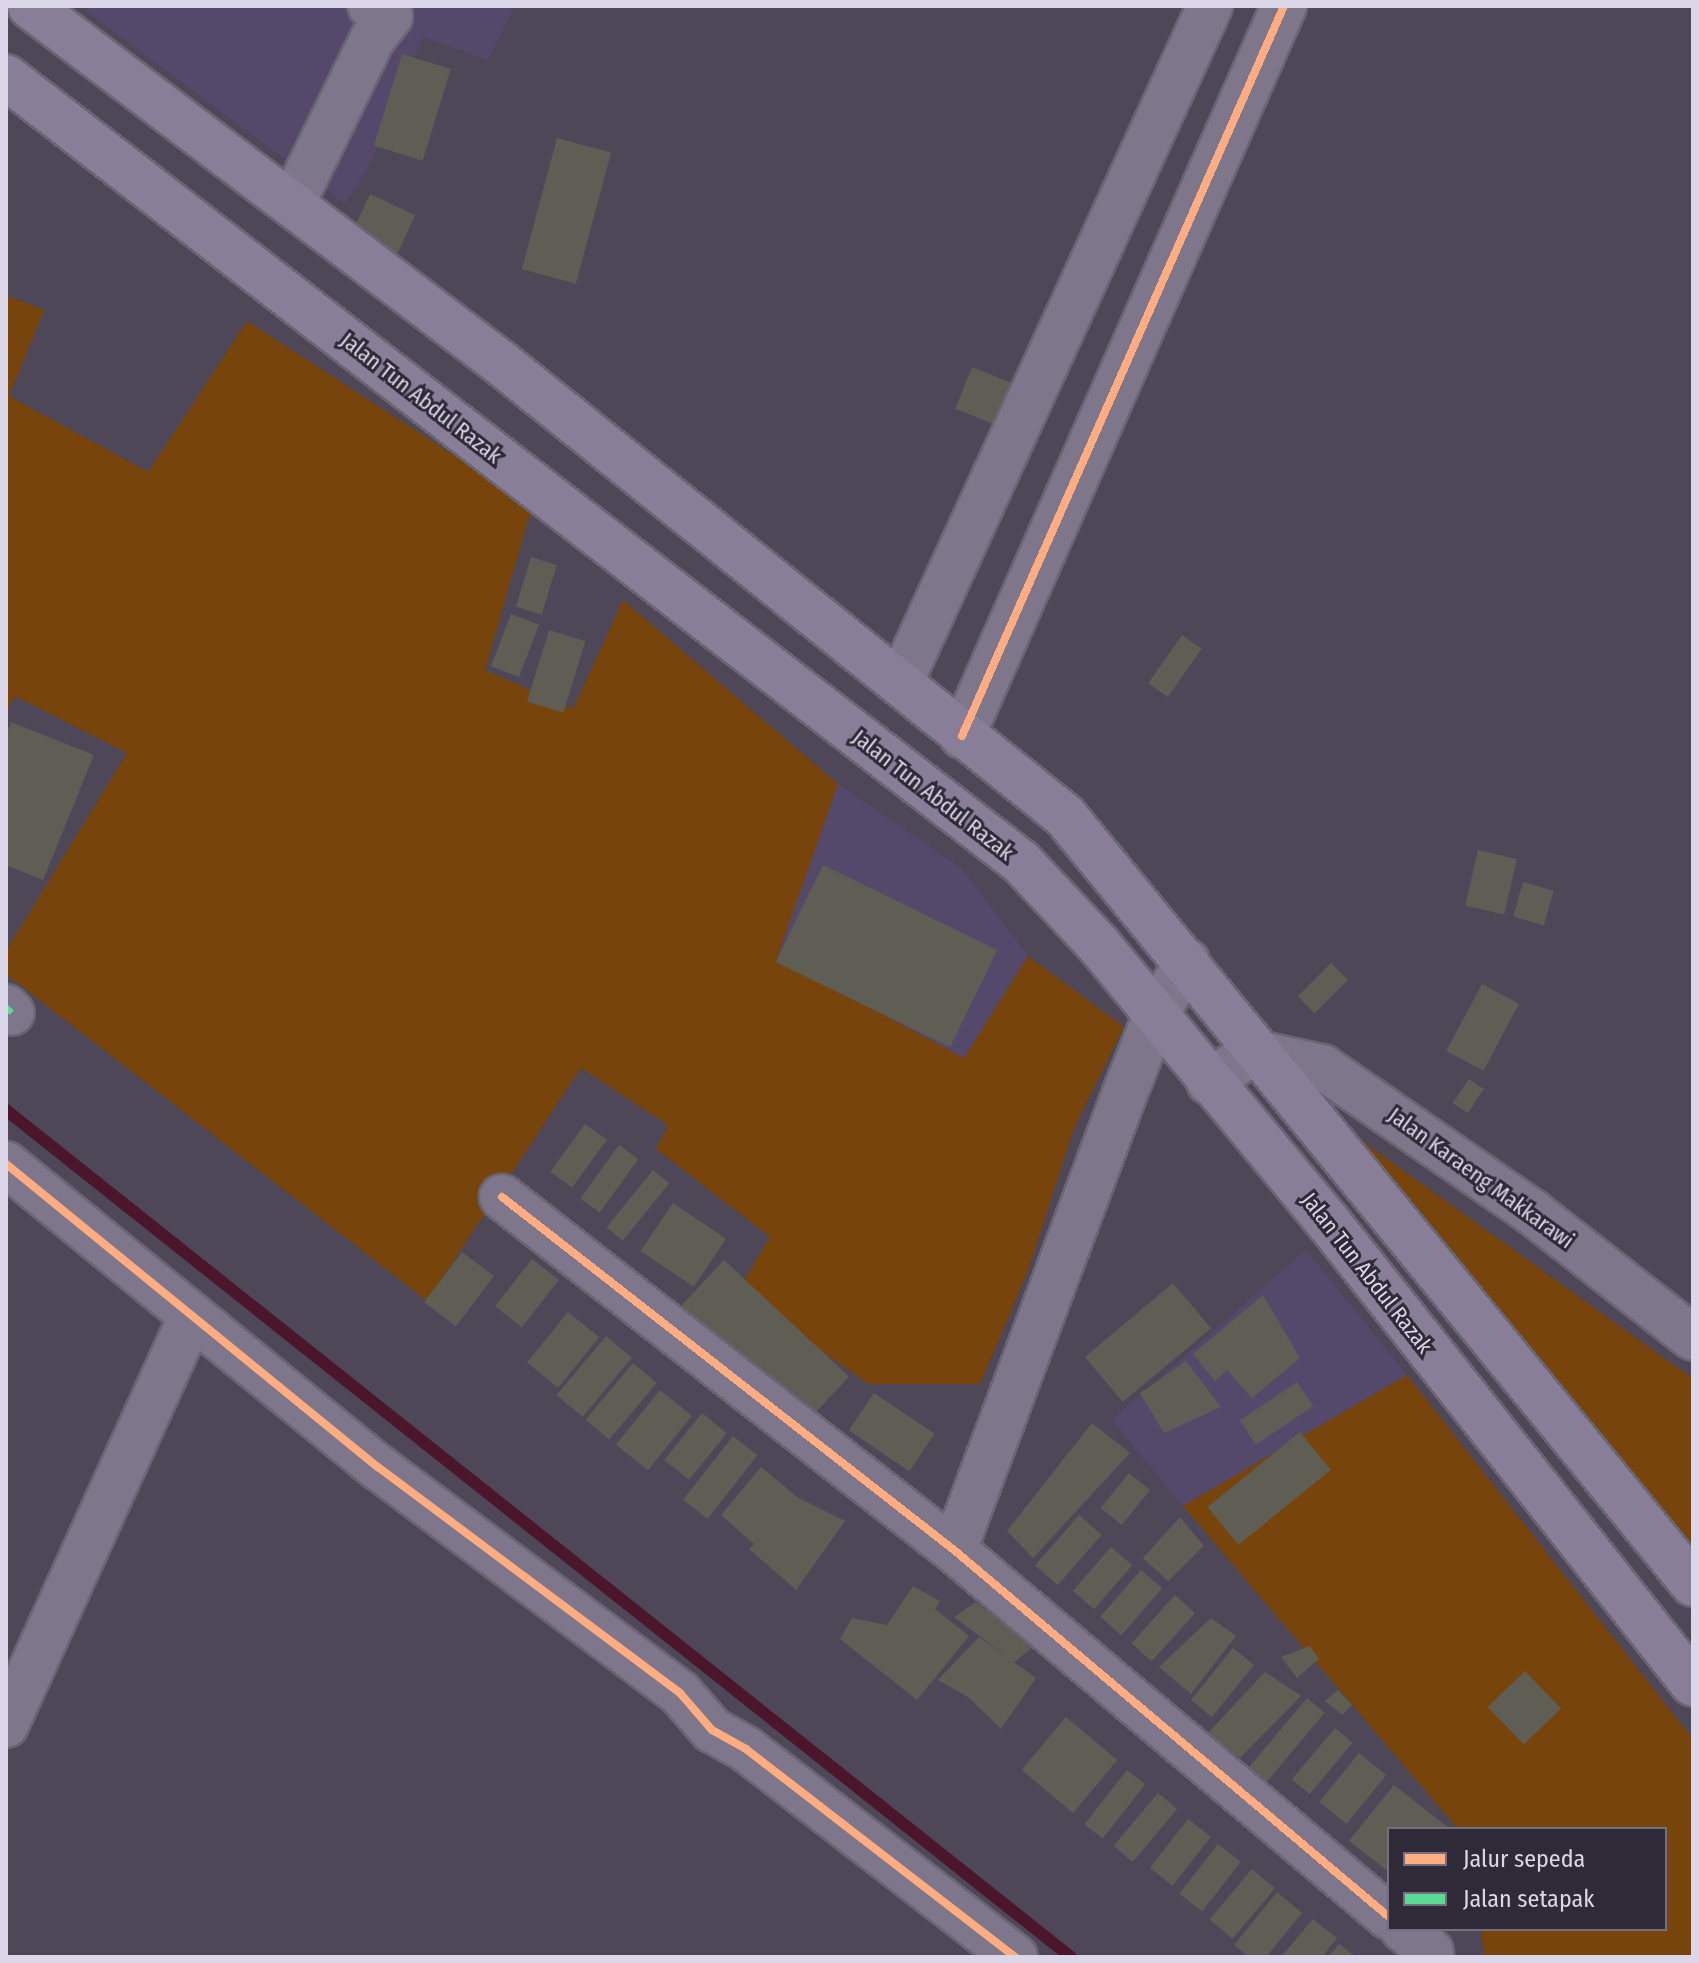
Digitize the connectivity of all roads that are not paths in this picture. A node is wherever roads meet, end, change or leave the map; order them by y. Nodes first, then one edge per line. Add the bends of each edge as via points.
1 (30, 6) edge
2 (1210, 6) edge
3 (1284, 6) edge
4 (392, 9) edge
5 (6, 77) edge
6 (292, 204) junction
7 (900, 683) junction
8 (962, 736) junction
9 (1187, 962) junction
10 (1156, 1014) junction
11 (1253, 1052) junction
12 (1209, 1082) junction
13 (6, 1164) edge
14 (502, 1197) dead end
15 (192, 1315) junction
16 (1693, 1338) edge
17 (954, 1550) junction
18 (1693, 1584) edge
19 (1693, 1684) edge
20 (6, 1725) edge
21 (1387, 1915) edge
22 (1015, 1957) edge

1 - 6 main road
2 - 7 street
3 - 8 street
4 - 6 street
5 - 10 main road, Jalan Tun Abdul Razak via 1021,862
6 - 7 main road via 501,363
7 - 8 main road
8 - 9 main road via 1065,816
9 - 10 street
9 - 11 main road
10 - 12 main road, Jalan Tun Abdul Razak
10 - 17 street
11 - 12 street
11 - 16 street, Jalan Karaeng Makkarawi via 1306,1060 1413,1127
11 - 18 main road
12 - 19 main road, Jalan Tun Abdul Razak via 1329,1223
13 - 15 street
14 - 17 street
15 - 20 street
15 - 22 street via 378,1467 680,1693 712,1730 746,1749
17 - 21 street

